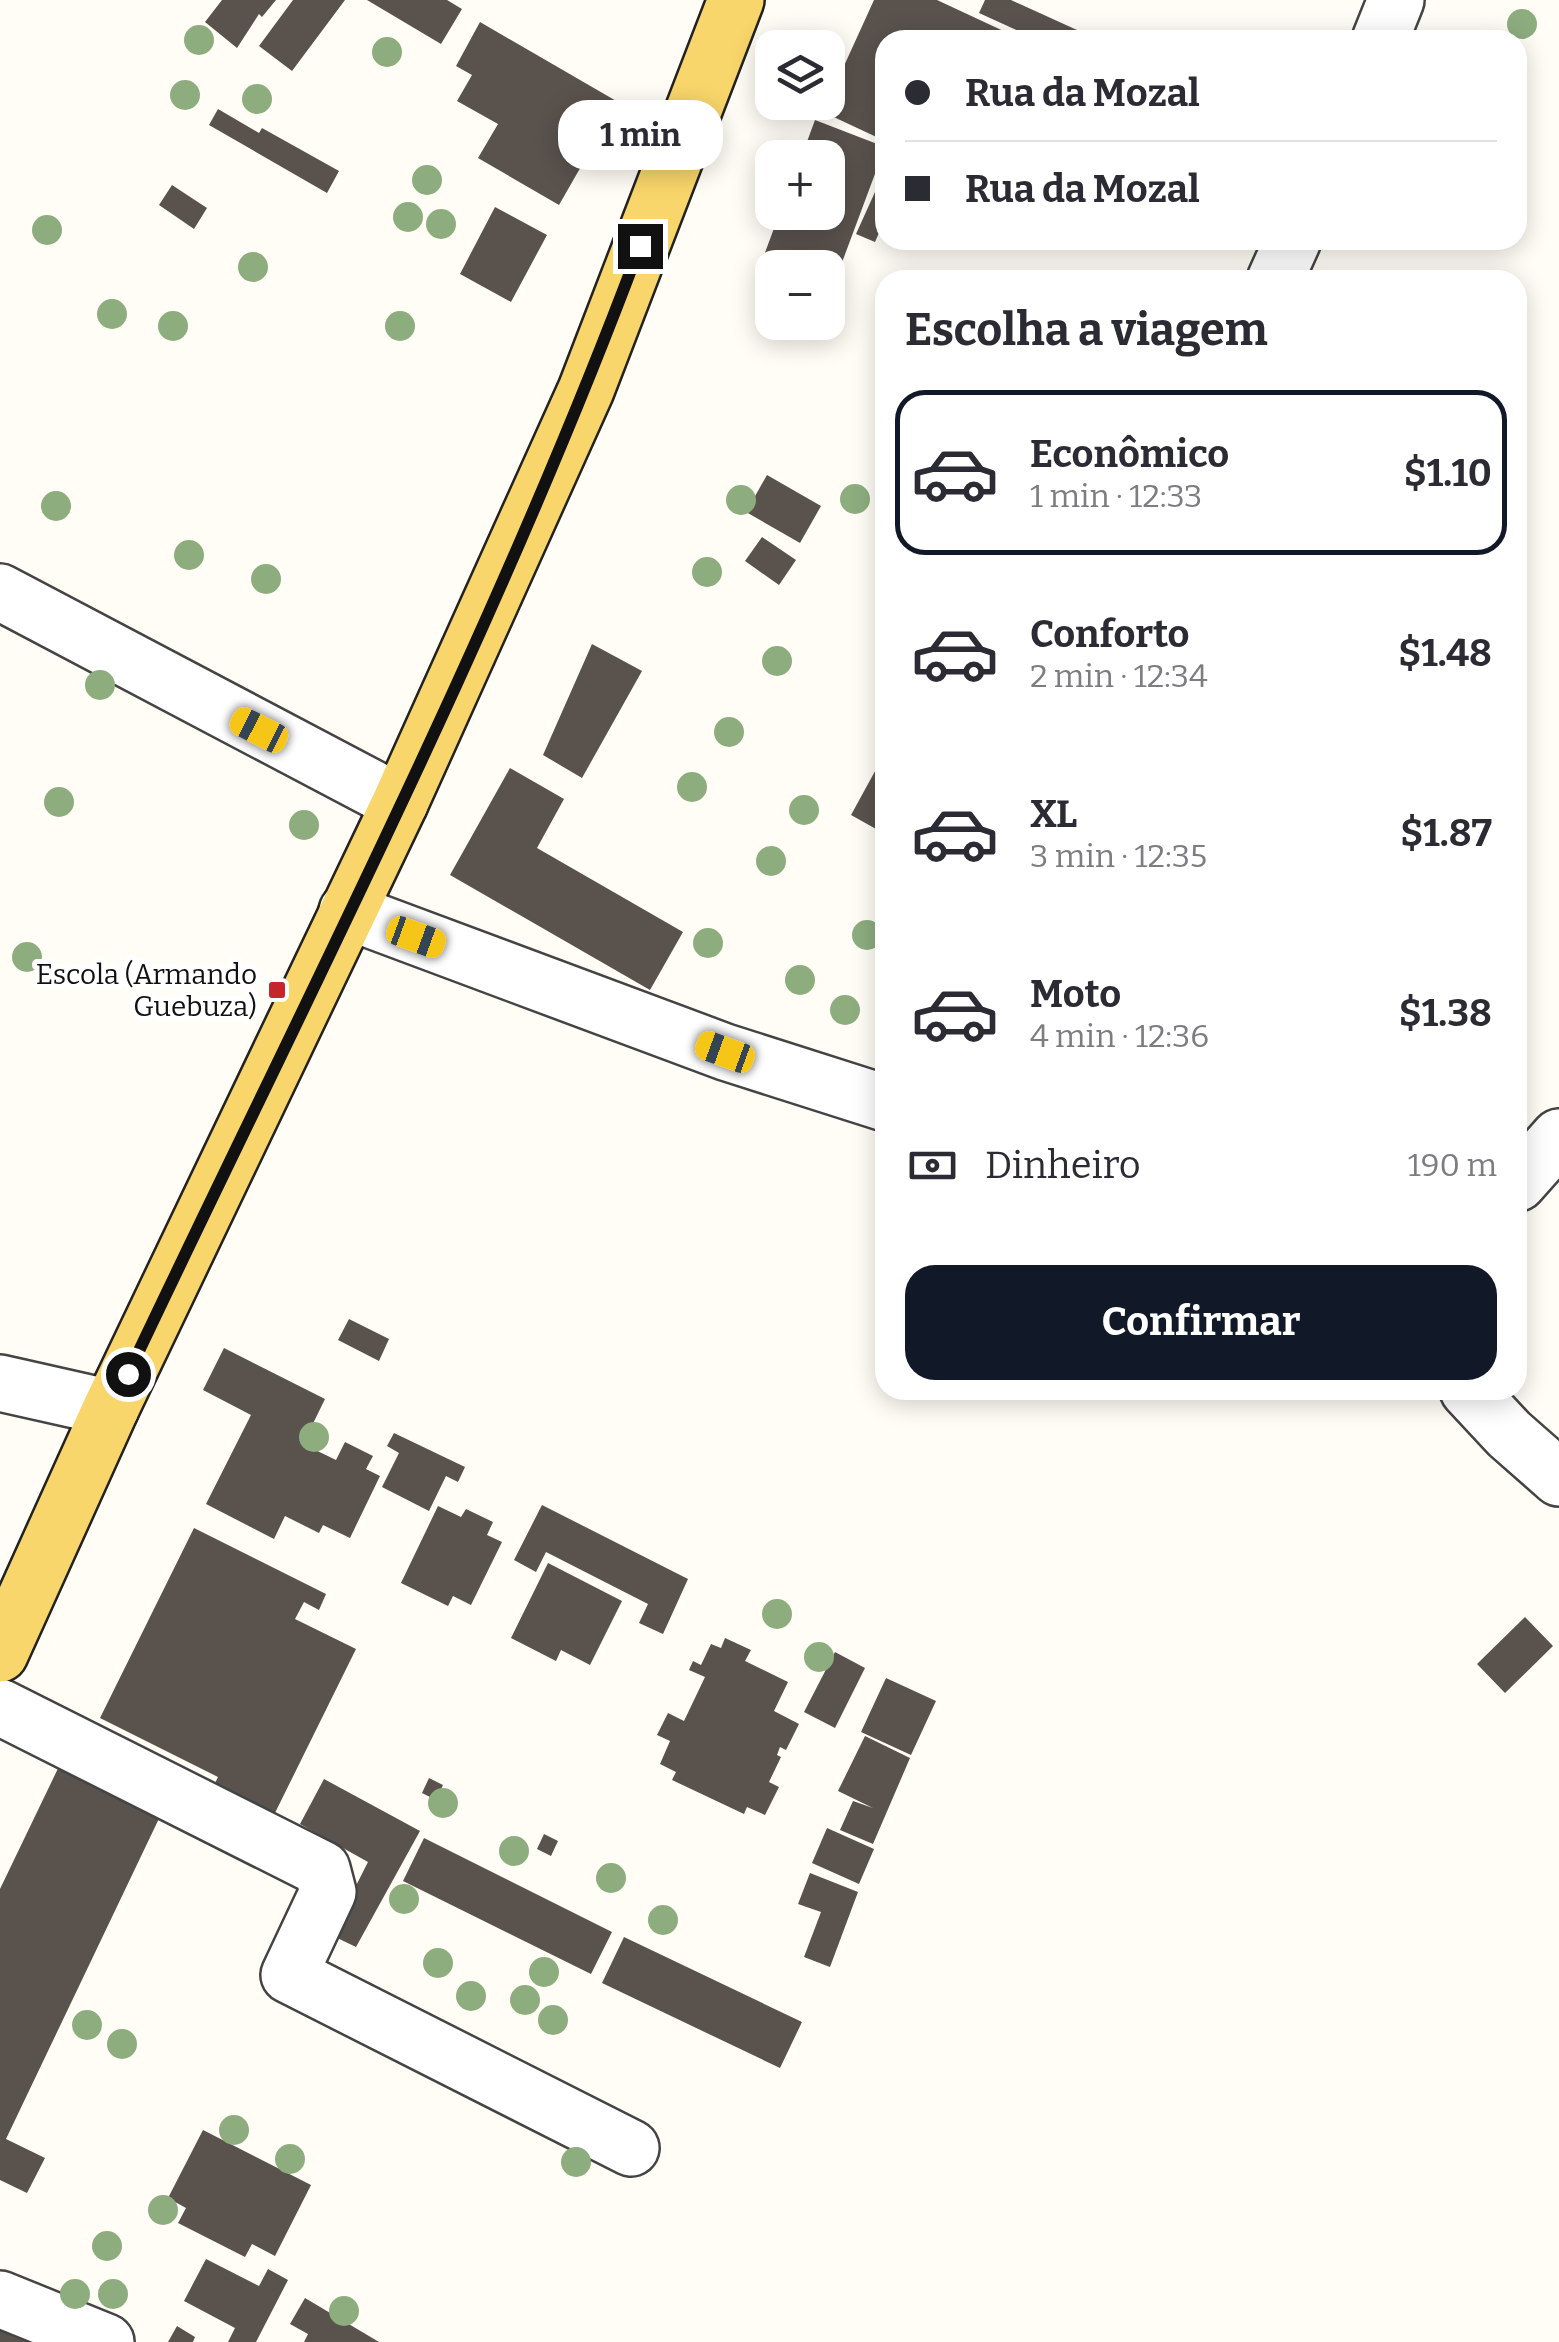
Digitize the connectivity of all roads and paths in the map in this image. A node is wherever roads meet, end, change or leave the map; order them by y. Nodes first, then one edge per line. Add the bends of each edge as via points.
1 (736, 0) edge
2 (1396, 0) edge
3 (1384, 30) edge
4 (0, 592) edge
5 (400, 803) junction
6 (347, 911) junction
7 (875, 1100) edge
8 (1559, 1137) edge
9 (1527, 1173) edge
10 (0, 1383) edge
11 (1477, 1400) edge
12 (111, 1408) junction
13 (1559, 1478) edge
14 (0, 1654) edge
15 (0, 1707) edge
16 (631, 2148) dead end
17 (0, 2299) edge
18 (106, 2342) edge

1 - 5 main road via 586,390
2 - 3 street
4 - 5 street
5 - 6 main road
6 - 7 street via 725,1052
6 - 12 main road
8 - 9 street
10 - 12 street
11 - 13 street
12 - 14 main road
15 - 16 street via 322,1869 328,1892 289,1975
17 - 18 street

